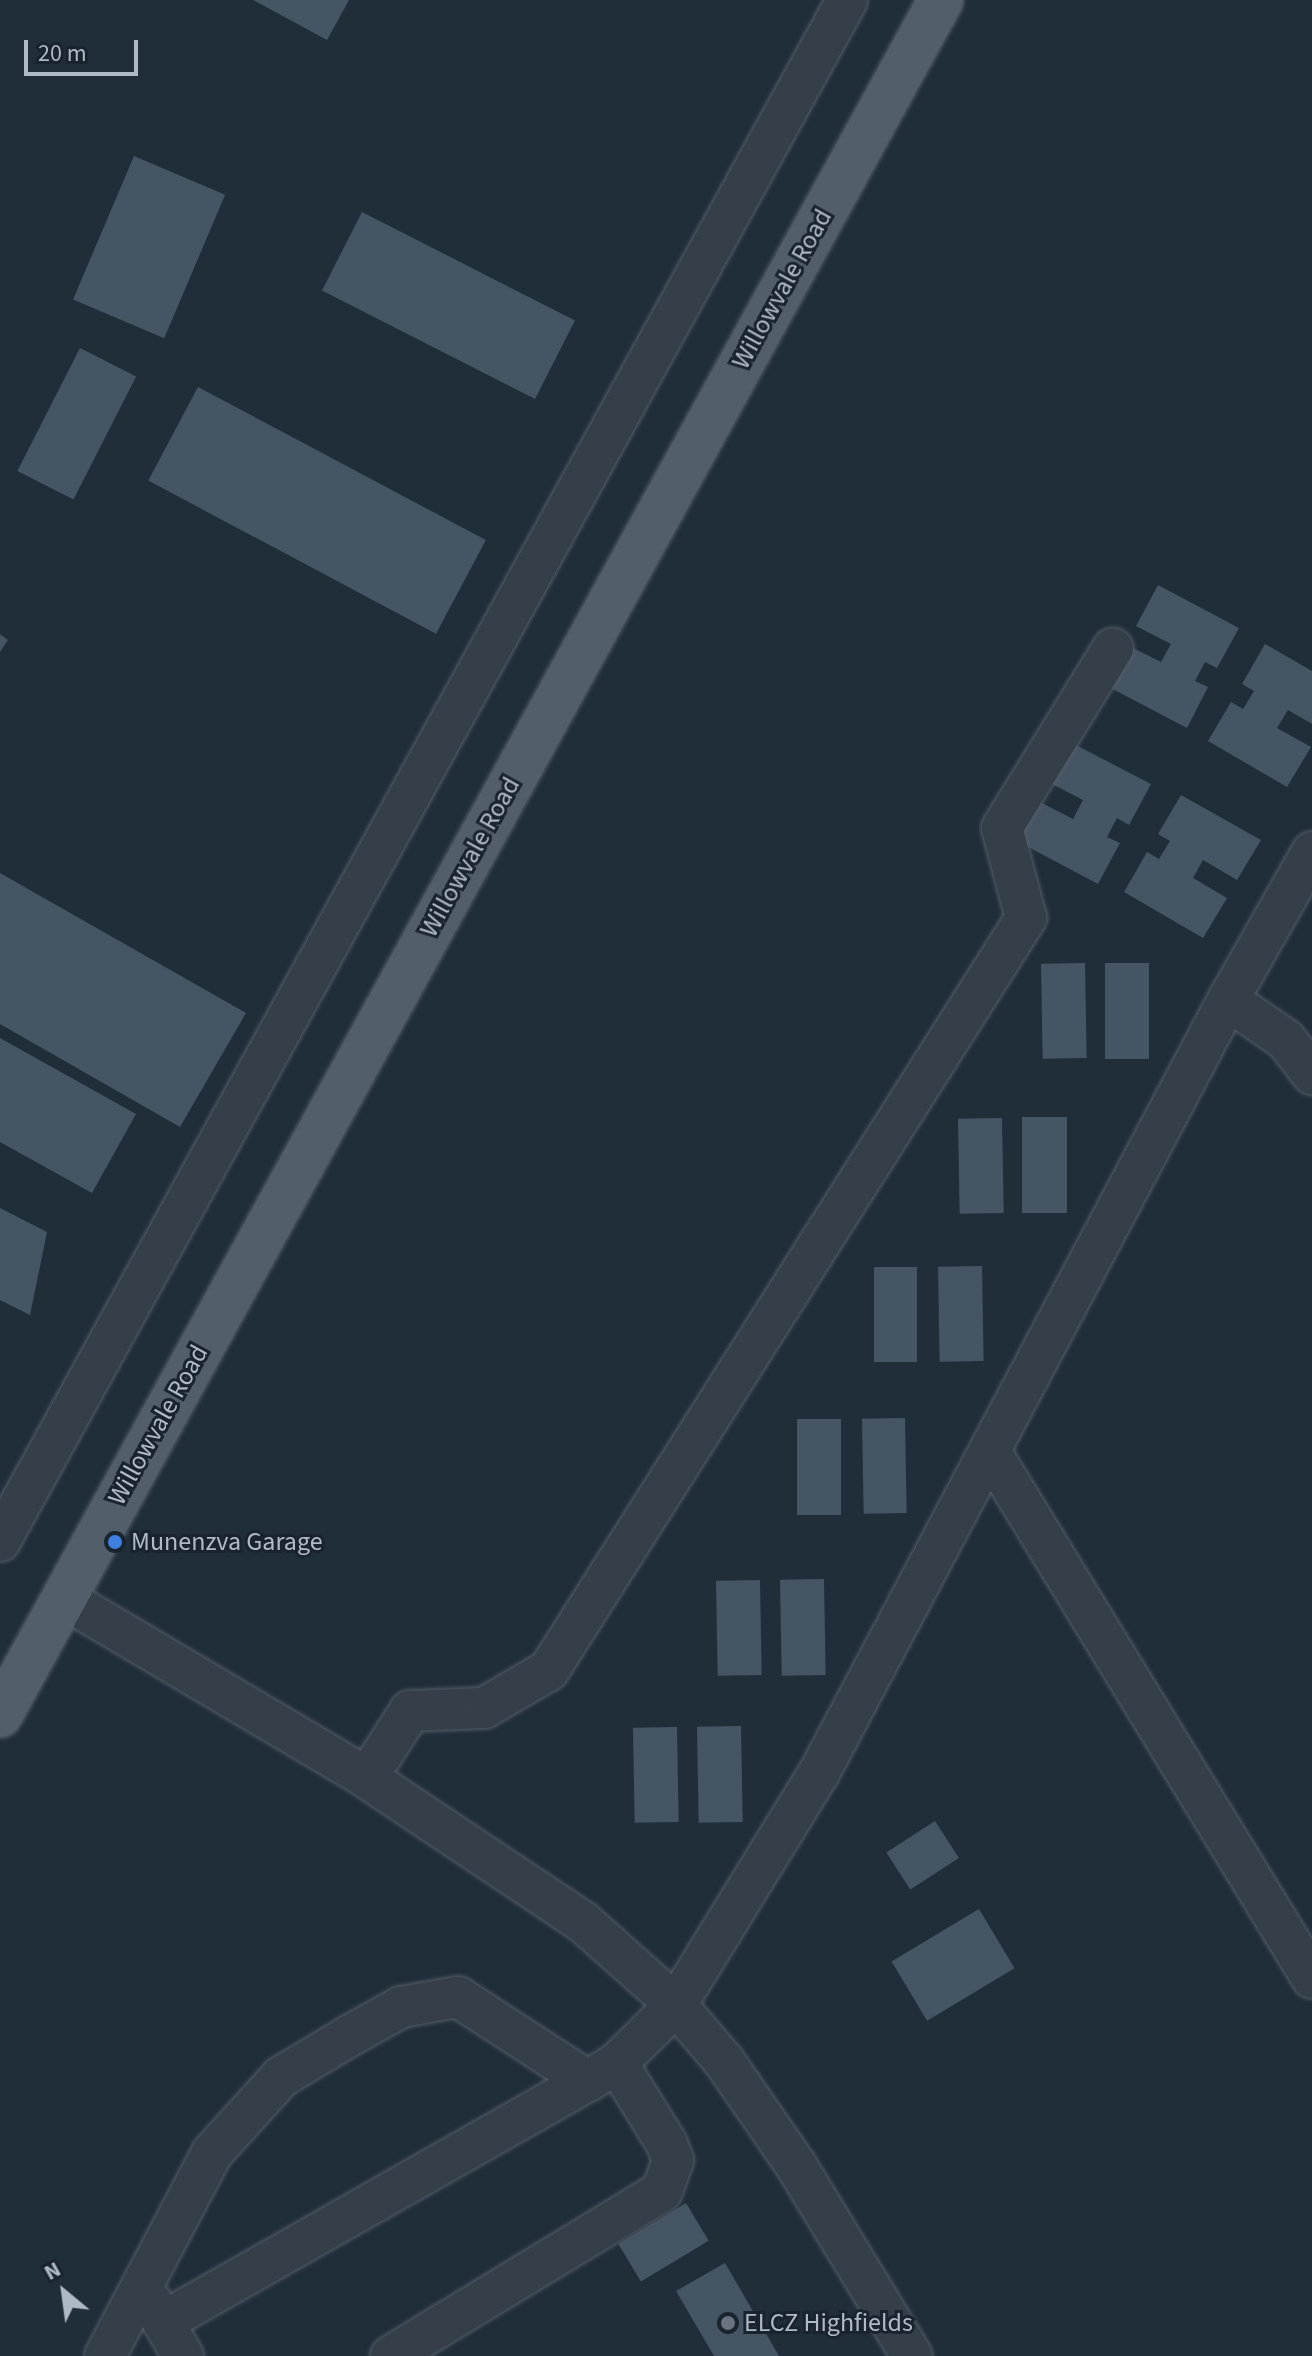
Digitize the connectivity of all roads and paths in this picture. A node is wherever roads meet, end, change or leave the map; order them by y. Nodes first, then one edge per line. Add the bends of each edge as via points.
1 (847, 0) edge
2 (941, 0) edge
3 (1113, 648) dead end
4 (1312, 852) edge
5 (1228, 1000) junction
6 (1312, 1074) edge
7 (991, 1453) junction
8 (0, 1541) edge
9 (63, 1598) junction
10 (0, 1715) edge
11 (367, 1778) junction
12 (1312, 1978) edge
13 (676, 2005) junction
14 (602, 2072) junction
15 (143, 2287) junction
16 (163, 2322) junction
17 (105, 2356) edge
18 (183, 2356) edge
19 (391, 2356) edge
20 (912, 2356) edge

1 - 8 street
2 - 9 main road, Willowvale Road
3 - 11 street via 1002,828 1026,918 549,1670 484,1708 410,1711
4 - 5 street
5 - 6 street via 1286,1040
5 - 7 street
7 - 12 street
7 - 13 street via 819,1773
9 - 10 main road, Willowvale Road
9 - 11 street
11 - 13 street via 583,1922
13 - 14 street
13 - 20 street via 724,2061 797,2167
14 - 15 street via 458,1997 401,2007 281,2077 212,2153
14 - 16 street
14 - 19 street via 670,2152 670,2178 662,2191
15 - 16 street
15 - 17 street
16 - 18 street

